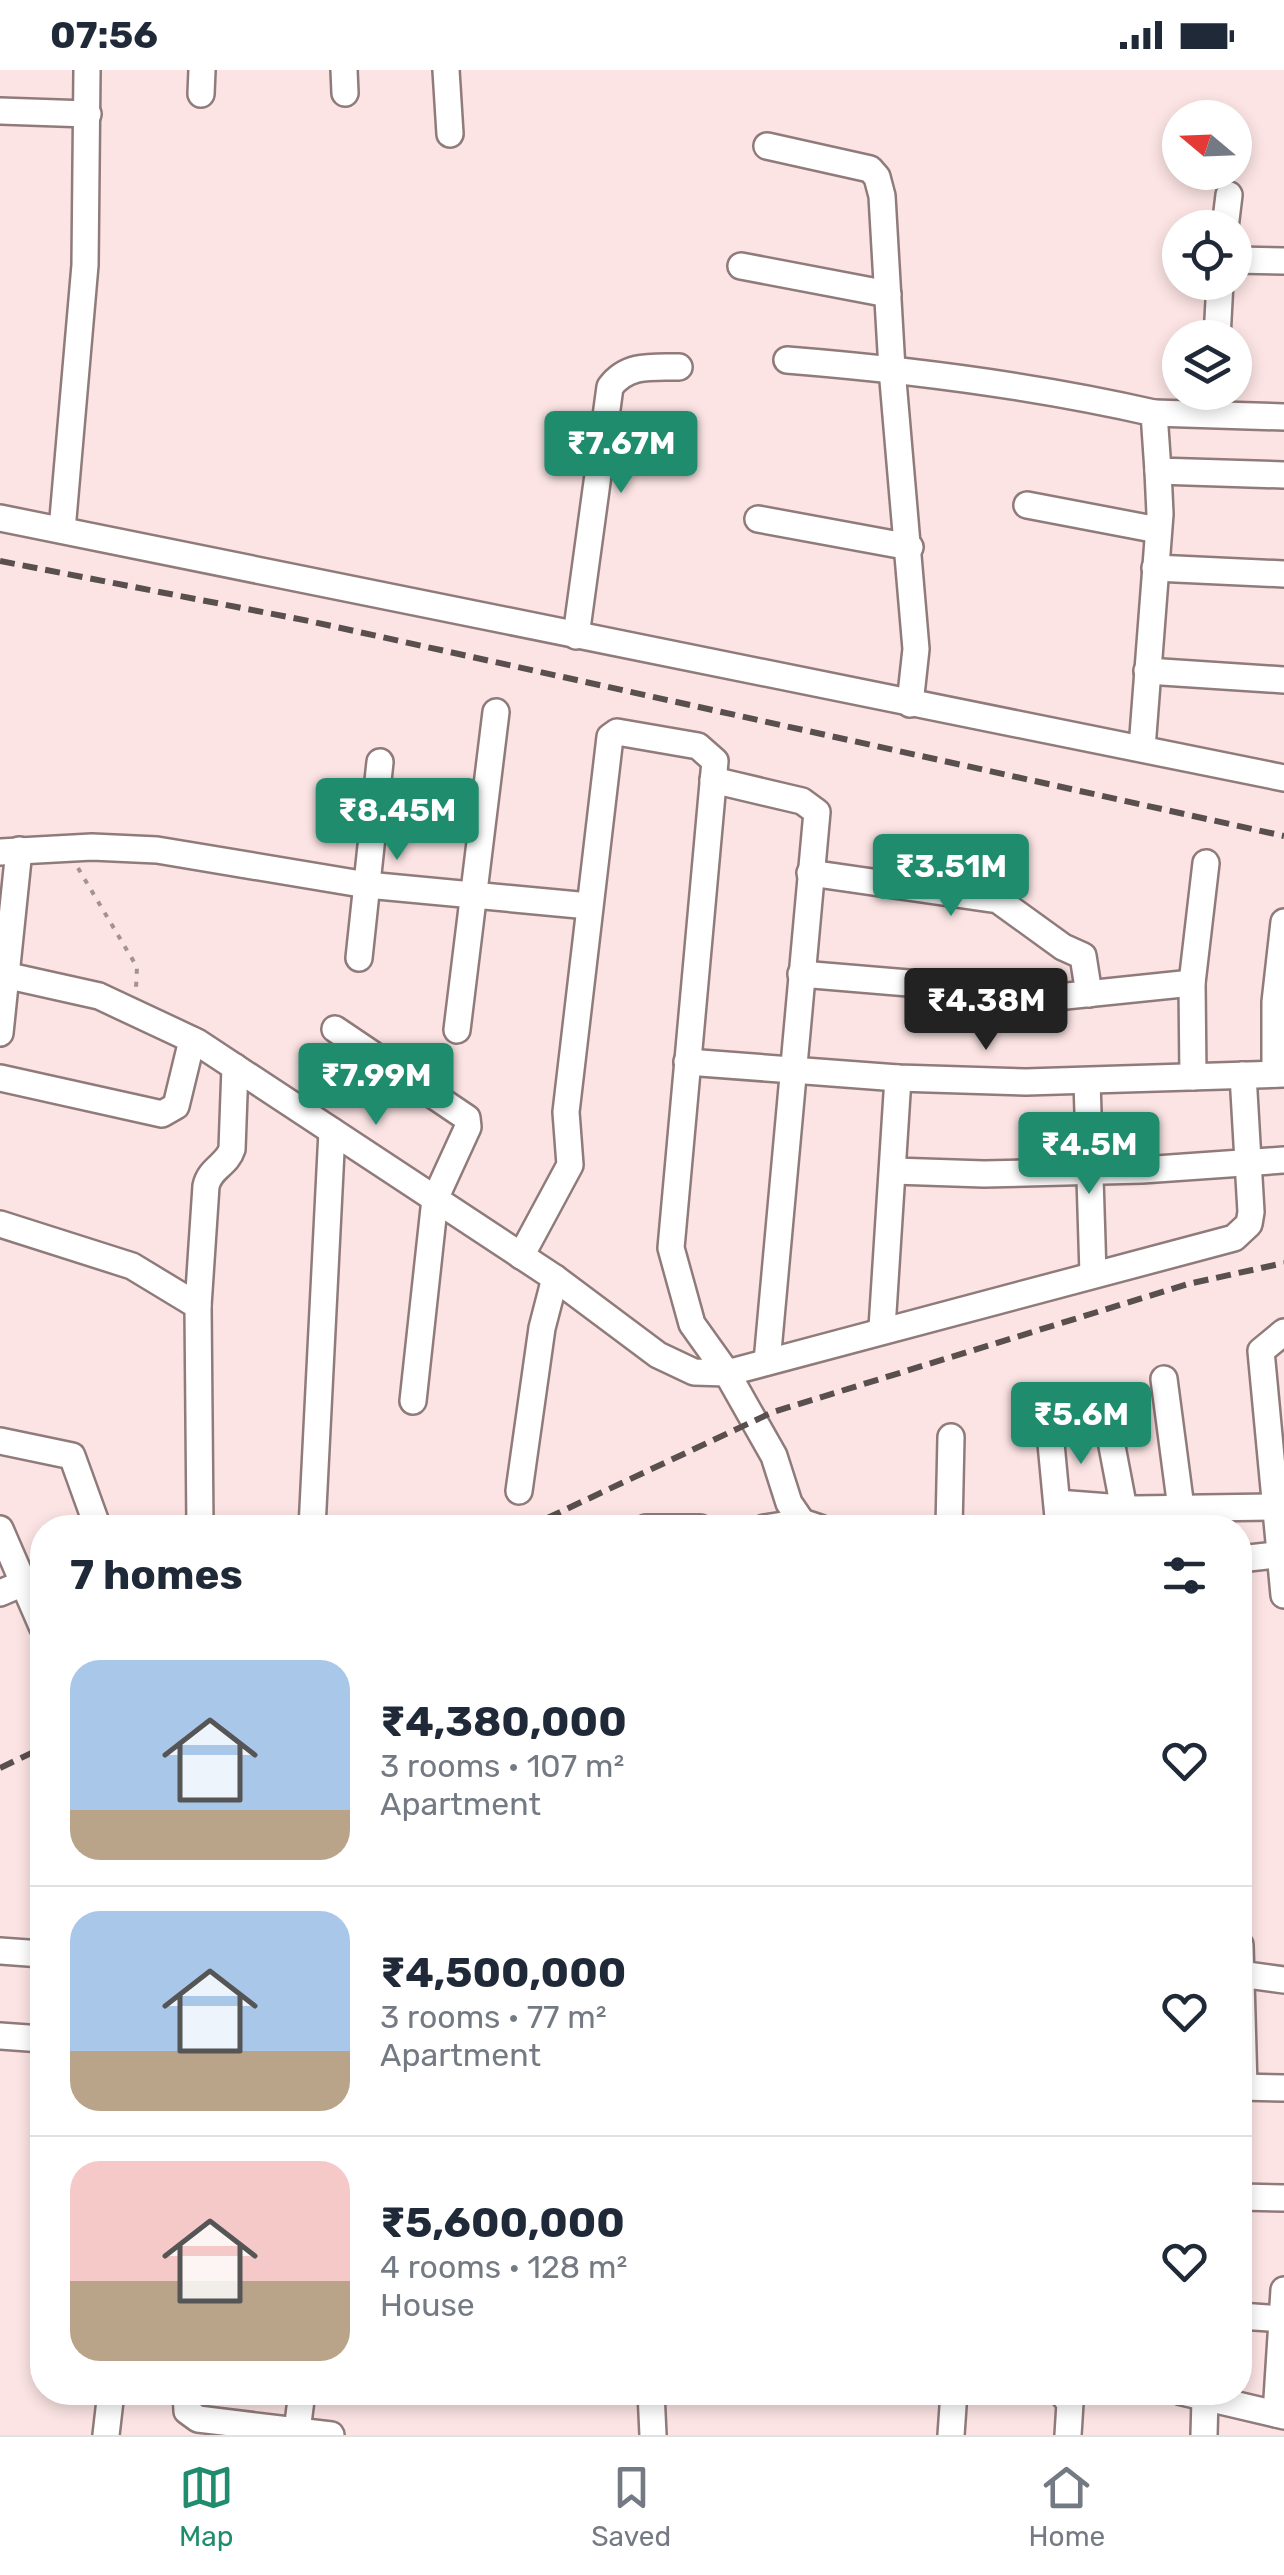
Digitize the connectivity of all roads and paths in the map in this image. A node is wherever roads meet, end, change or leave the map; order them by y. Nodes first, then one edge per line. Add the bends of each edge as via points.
1 (87, 70) edge
2 (446, 70) edge
3 (0, 112) edge
4 (88, 114) junction
5 (450, 134) dead end
6 (767, 146) dead end
7 (1229, 195) dead end
8 (1227, 210) edge
9 (1252, 260) edge
10 (1284, 261) edge
11 (740, 266) dead end
12 (888, 294) junction
13 (786, 360) dead end
14 (679, 367) dead end
15 (892, 368) junction
16 (1178, 410) edge
17 (1246, 410) edge
18 (1154, 414) junction
19 (1284, 417) edge
20 (1158, 471) junction
21 (1284, 475) edge
22 (1027, 505) dead end
23 (0, 518) edge
24 (758, 519) dead end
25 (62, 530) junction
26 (1158, 530) junction
27 (910, 547) junction
28 (1155, 568) junction
29 (1284, 574) edge
30 (576, 636) junction
31 (1147, 670) junction
32 (1284, 680) edge
33 (910, 704) junction
34 (496, 712) dead end
35 (1142, 748) junction
36 (380, 762) dead end
37 (1284, 778) edge
38 (713, 780) junction
39 (66, 848) junction
40 (9, 851) edge
41 (1206, 862) dead end
42 (810, 874) junction
43 (367, 885) junction
44 (470, 893) junction
45 (590, 906) junction
46 (1284, 922) edge
47 (1282, 953) edge
48 (358, 958) dead end
49 (801, 974) junction
50 (4, 975) edge
51 (1192, 983) junction
52 (1089, 994) junction
53 (135, 1012) junction
54 (334, 1028) dead end
55 (457, 1030) dead end
56 (0, 1034) edge
57 (192, 1040) junction
58 (687, 1062) junction
59 (235, 1067) junction
60 (794, 1067) junction
61 (1279, 1074) edge
62 (1243, 1075) junction
63 (1192, 1077) junction
64 (0, 1078) edge
65 (898, 1078) junction
66 (1087, 1081) junction
67 (332, 1131) junction
68 (1284, 1160) edge
69 (1246, 1161) junction
70 (1089, 1170) junction
71 (894, 1171) junction
72 (435, 1199) junction
73 (0, 1224) edge
74 (521, 1256) junction
75 (1093, 1274) junction
76 (554, 1278) junction
77 (198, 1306) junction
78 (882, 1328) junction
79 (1284, 1332) edge
80 (766, 1362) junction
81 (727, 1373) junction
82 (1164, 1379) dead end
83 (414, 1401) dead end
84 (1048, 1412) dead end
85 (1106, 1414) dead end
86 (951, 1437) dead end
87 (0, 1441) edge
88 (519, 1490) dead end
89 (1275, 1507) junction
90 (1181, 1508) junction
91 (1124, 1509) junction
92 (93, 1515) edge
93 (200, 1515) edge
94 (313, 1515) edge
95 (802, 1515) edge
96 (949, 1515) edge
97 (1058, 1515) edge
98 (0, 1528) edge
99 (1282, 1555) edge
100 (1252, 1559) edge
101 (22, 1584) edge
102 (1284, 1595) edge
103 (0, 1951) edge
104 (30, 1953) edge
105 (1252, 1976) edge
106 (1284, 1980) edge
107 (0, 2036) edge
108 (30, 2039) edge
109 (1252, 2087) edge
110 (1284, 2088) edge
111 (1252, 2197) edge
112 (1284, 2198) edge
113 (1284, 2290) edge
114 (1252, 2317) edge
115 (1282, 2319) edge
116 (109, 2405) edge
117 (300, 2405) edge
118 (652, 2405) edge
119 (953, 2405) edge
120 (1070, 2405) edge
121 (1196, 2405) edge
122 (1236, 2405) edge
123 (187, 2414) edge
124 (1280, 2415) edge
125 (297, 2431) junction
126 (106, 2435) edge
127 (331, 2435) edge
128 (654, 2435) edge
129 (952, 2435) edge
130 (1068, 2435) edge
131 (1204, 2435) edge

1 - 4 street
2 - 5 street
3 - 4 street
4 - 25 street via 86,265
6 - 12 street via 854,164 878,177
7 - 8 street
9 - 10 street
11 - 12 street
12 - 15 street
13 - 15 street
14 - 30 street via 620,373 610,387
15 - 18 street via 1012,383
15 - 27 street
16 - 18 street
17 - 19 street
18 - 20 street
20 - 21 street
20 - 26 street
22 - 26 street
23 - 25 street
24 - 27 street
25 - 30 street
26 - 28 street
27 - 33 street via 916,649
28 - 29 street
28 - 31 street
30 - 33 street
31 - 32 street
31 - 35 street
33 - 35 street
34 - 44 street
35 - 37 street
36 - 43 street
38 - 42 street via 811,805 817,812
38 - 45 street via 715,761 706,750 614,732
38 - 58 street
39 - 40 street
39 - 43 street via 156,850
39 - 53 path via 137,967
40 - 50 street
41 - 51 street
42 - 49 street
42 - 52 street via 998,900 1083,956
43 - 44 street
43 - 48 street
44 - 45 street
44 - 55 street
45 - 74 street via 566,1112 570,1165
46 - 47 street
47 - 61 street
49 - 52 street via 969,998
49 - 60 street
50 - 53 street via 98,996
50 - 56 street
51 - 52 street
51 - 63 street
53 - 57 street
54 - 72 street via 467,1118
57 - 59 street
57 - 64 street via 176,1106 162,1114
58 - 60 street
58 - 81 street via 671,1248 692,1324
59 - 67 street
59 - 77 street via 232,1149 206,1186
60 - 65 street
60 - 80 street
61 - 62 street
62 - 63 street
62 - 69 street
63 - 66 street
65 - 66 street
65 - 71 street
66 - 70 street
67 - 72 street
67 - 94 street
68 - 69 street
69 - 70 street
69 - 75 street via 1252,1212 1243,1233
70 - 71 street
70 - 75 street
71 - 78 street
72 - 74 street
72 - 83 street
73 - 77 street via 132,1266
74 - 76 street
75 - 78 street
76 - 81 street via 674,1364
76 - 88 street
77 - 93 street
78 - 80 street
79 - 89 street via 1260,1350
80 - 81 street
81 - 95 street via 774,1456 789,1503
82 - 90 street
84 - 97 street
85 - 91 street
86 - 96 street
87 - 92 street via 72,1456
89 - 90 street
89 - 99 street
90 - 91 street
91 - 97 street
98 - 101 street
99 - 100 street
99 - 102 street
103 - 104 street
105 - 106 street
107 - 108 street
109 - 110 street
111 - 112 street
113 - 115 street
114 - 115 street
115 - 124 street
116 - 126 street
117 - 125 street
118 - 128 street
119 - 129 street
120 - 130 street
121 - 131 street
122 - 124 street
123 - 125 street
125 - 127 street

